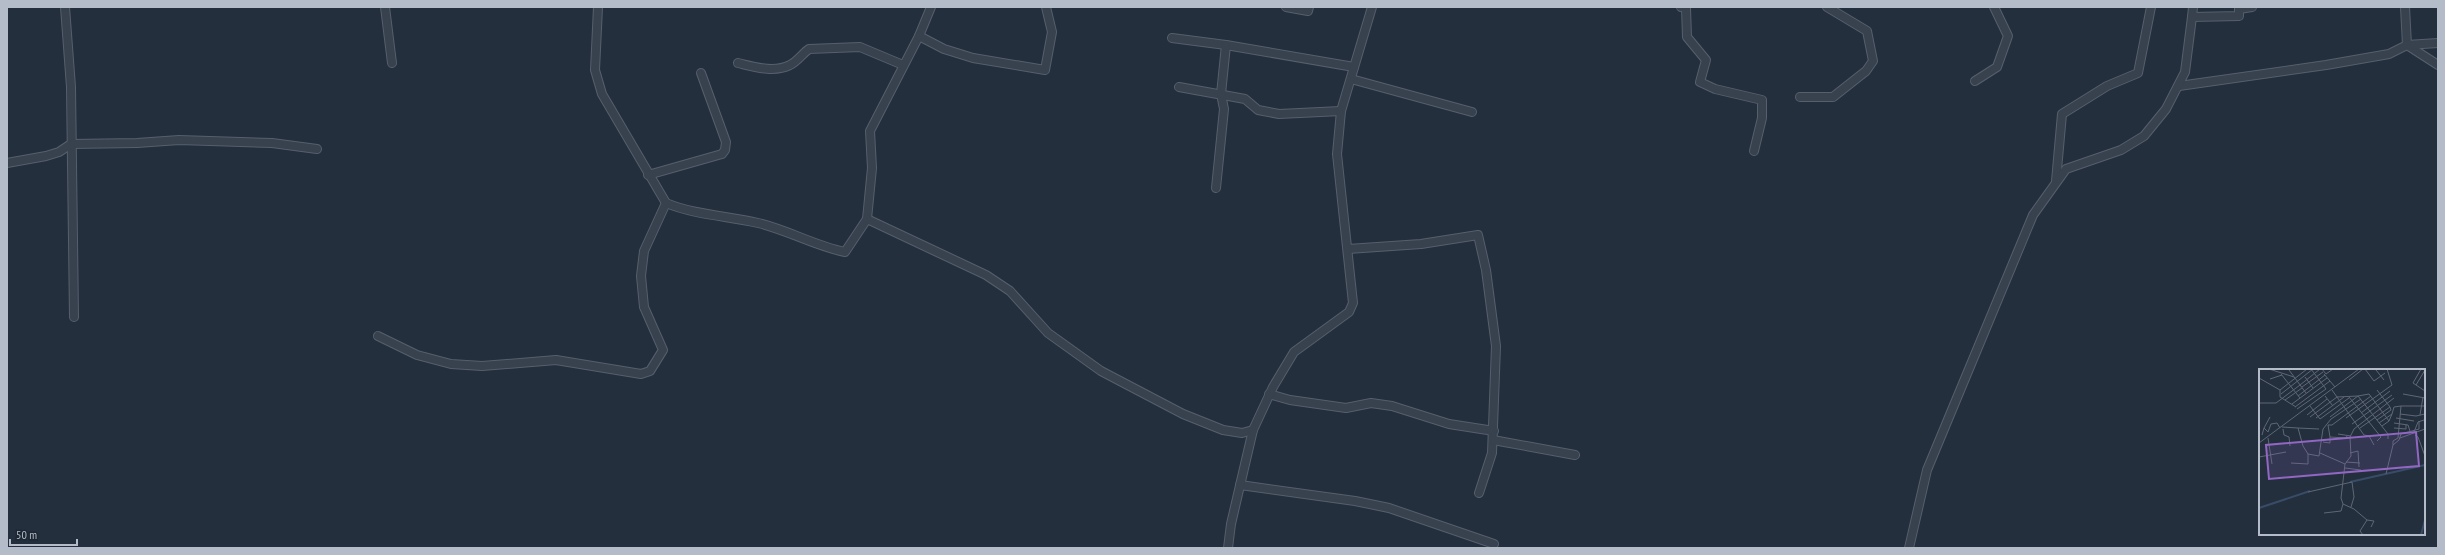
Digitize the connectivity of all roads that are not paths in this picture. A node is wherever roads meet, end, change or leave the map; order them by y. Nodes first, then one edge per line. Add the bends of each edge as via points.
1 (65, 7) edge
2 (385, 7) edge
3 (598, 7) edge
4 (930, 7) edge
5 (1046, 7) edge
6 (1286, 7) edge
7 (1309, 7) edge
8 (1372, 7) edge
9 (1681, 7) edge
10 (1827, 7) edge
11 (1994, 7) edge
12 (2151, 7) edge
13 (2193, 7) edge
14 (2252, 7) edge
15 (2405, 7) edge
16 (2192, 17) junction
17 (919, 36) junction
18 (1172, 38) dead end
19 (2438, 43) edge
20 (1226, 45) junction
21 (2407, 45) junction
22 (392, 63) dead end
23 (738, 63) dead end
24 (903, 65) junction
25 (2438, 65) edge
26 (1354, 67) junction
27 (701, 73) dead end
28 (1351, 79) junction
29 (1975, 81) dead end
30 (2179, 86) junction
31 (1179, 87) dead end
32 (1221, 94) junction
33 (1800, 98) dead end
34 (1341, 110) junction
35 (1472, 112) dead end
36 (71, 144) junction
37 (317, 149) dead end
38 (1754, 151) dead end
39 (7, 163) edge
40 (648, 175) junction
41 (2056, 181) junction
42 (1216, 188) dead end
43 (666, 203) junction
44 (867, 219) junction
45 (1348, 249) junction
46 (74, 317) dead end
47 (378, 336) dead end
48 (1269, 394) junction
49 (1253, 430) junction
50 (1494, 431) junction
51 (1493, 440) junction
52 (1575, 455) dead end
53 (1240, 485) junction
54 (1479, 493) dead end
55 (1494, 544) dead end
56 (1228, 548) edge
57 (1908, 548) edge

1 - 36 street via 71,88
2 - 22 street
3 - 40 street via 595,70 602,94
4 - 17 street
5 - 17 street via 1052,32 1045,70 973,58 944,49
6 - 7 street via 1308,11
8 - 26 street
9 - 38 street via 1686,8 1687,37 1706,60 1700,82 1715,89 1762,100 1762,118
10 - 33 street via 1867,31 1873,61 1866,71 1833,97
11 - 29 street via 2008,36 1996,67
12 - 41 street via 2138,74 2107,86 2062,114
13 - 16 street
14 - 16 street via 2239,9 2239,16
15 - 21 street
16 - 30 street via 2185,72
17 - 24 street
18 - 20 street
19 - 21 street
20 - 26 street
20 - 32 street
21 - 25 street
21 - 30 street via 2389,54
23 - 24 street via 763,69 781,68 792,65 809,49 860,47
24 - 44 street via 870,131 872,168
26 - 28 street
27 - 40 street via 726,142 725,150 722,154
28 - 34 street
28 - 35 street
30 - 41 street via 2166,109 2144,136 2121,150 2066,169
31 - 32 street
32 - 34 street via 1244,99 1258,110 1279,114
32 - 42 street via 1224,109
34 - 45 street via 1337,154
36 - 37 street via 179,140 266,143
36 - 39 street via 59,152 46,156
36 - 46 street
40 - 43 street
41 - 57 street via 2033,214 1947,417 1927,470
43 - 44 street via 679,208 759,223 824,248 845,252
43 - 47 street via 644,251 644,307 663,350 650,371 641,374 556,360 482,366 450,364 417,355
44 - 49 street via 986,275 1010,290 1048,333 1120,382 1183,414 1223,430 1242,433
45 - 48 street via 1353,295 1349,312 1294,352
45 - 50 street via 1421,244 1478,235 1486,270 1496,346
48 - 49 street
48 - 50 street via 1290,400 1346,408 1371,403 1392,406 1449,424
49 - 53 street
50 - 51 street
51 - 52 street
51 - 54 street via 1492,453
53 - 55 street via 1389,508
53 - 56 street via 1230,524

